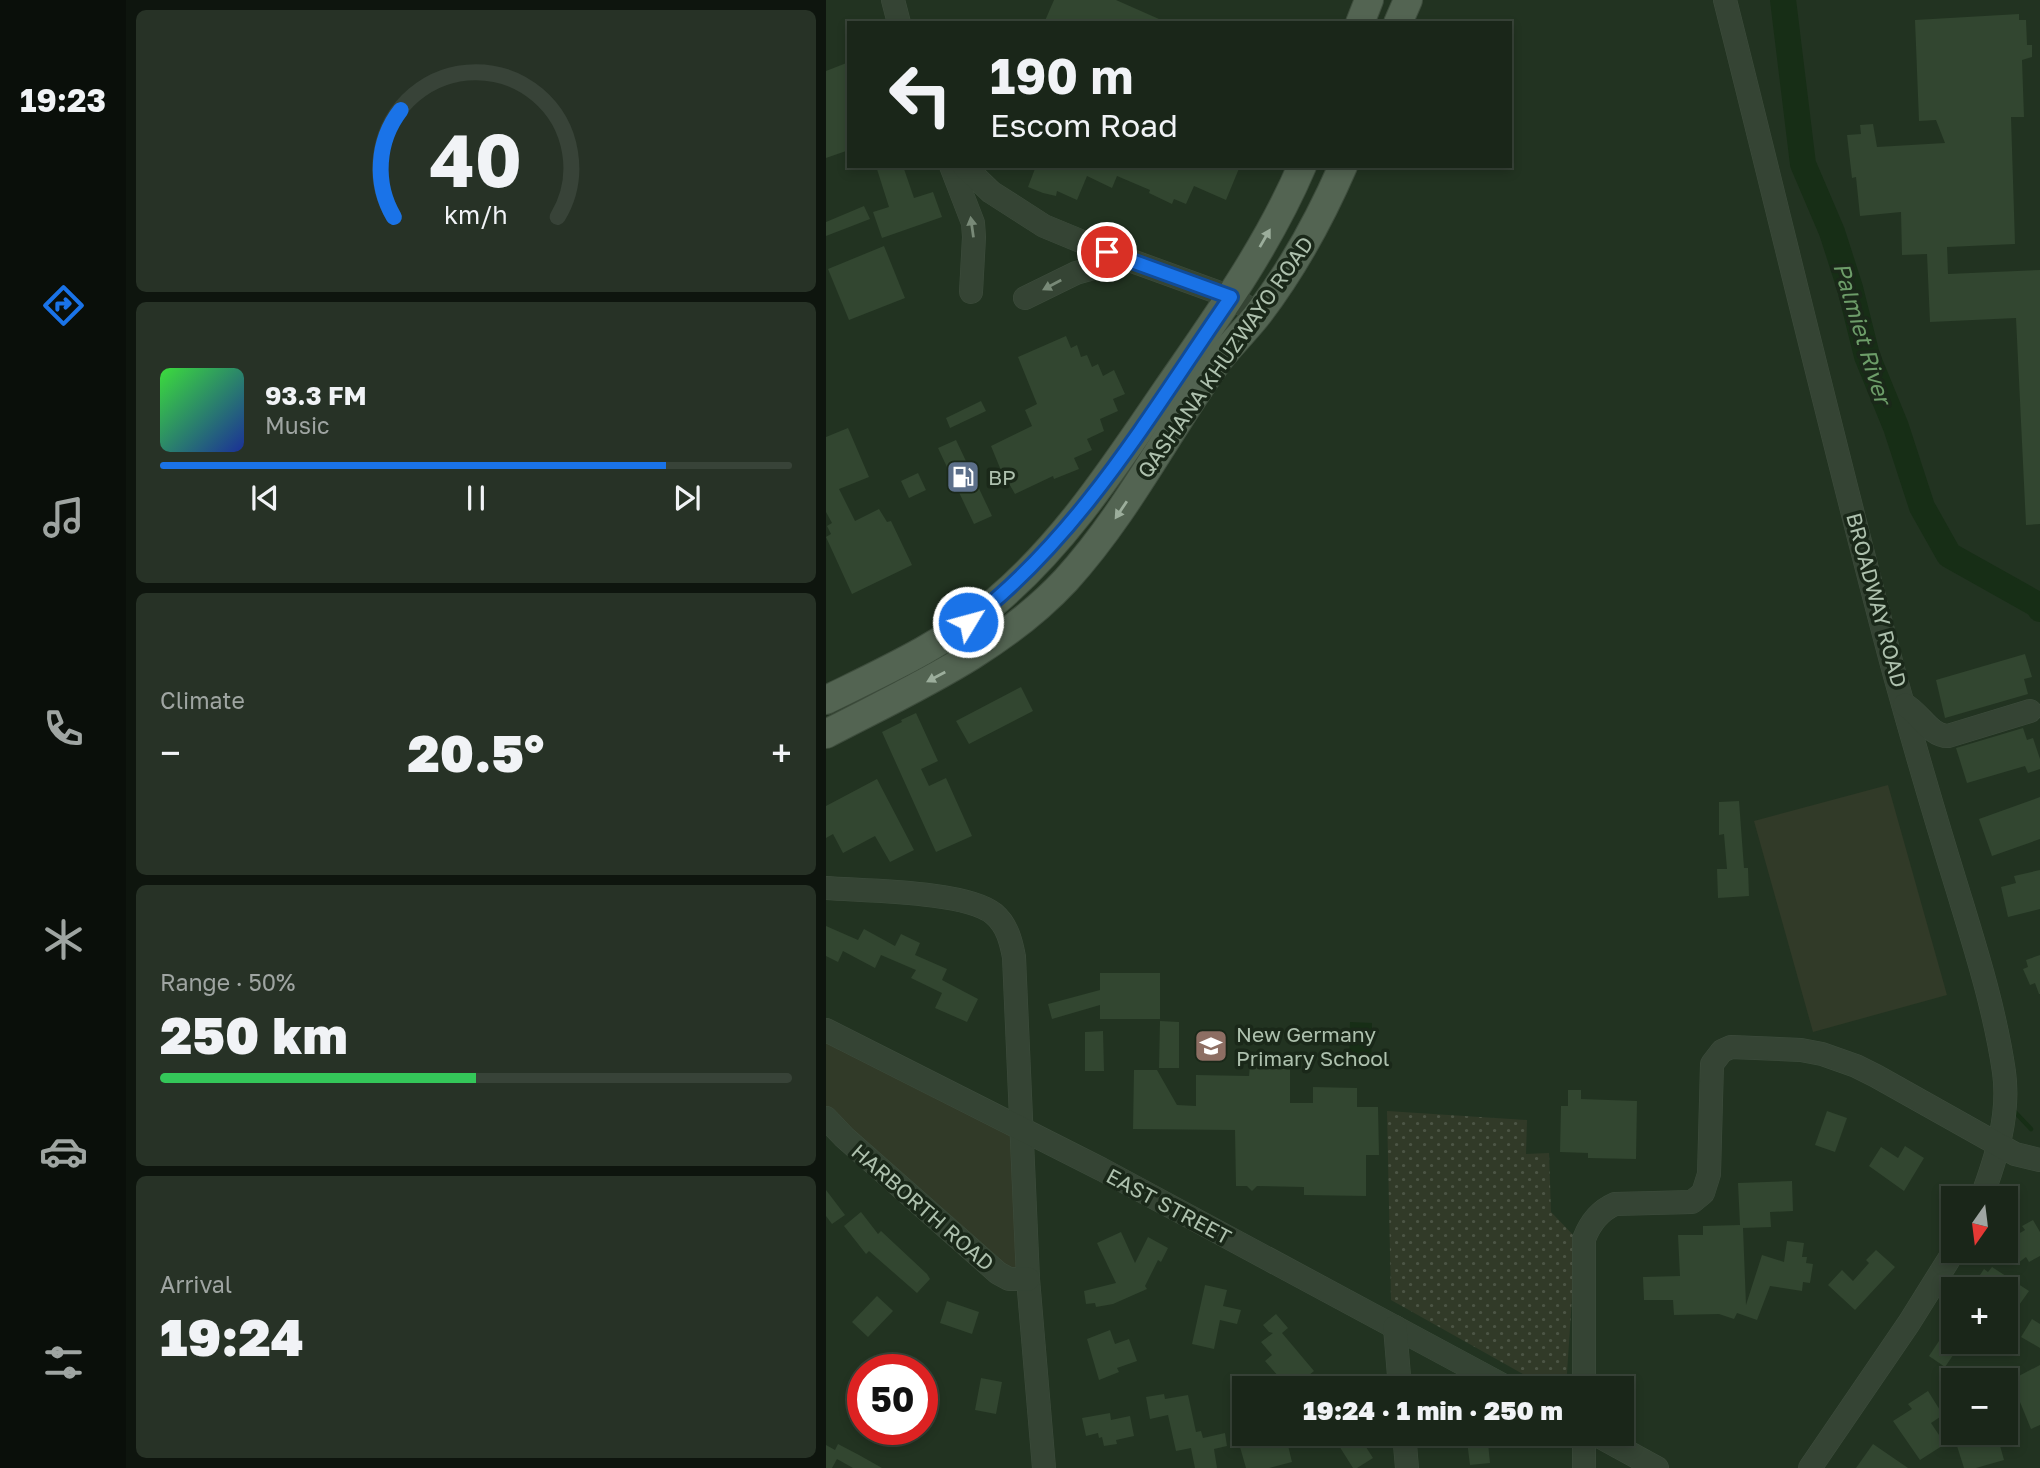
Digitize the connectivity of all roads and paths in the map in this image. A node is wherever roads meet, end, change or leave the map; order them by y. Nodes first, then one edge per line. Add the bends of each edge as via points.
1 (893, 0) edge
2 (1369, 0) edge
3 (1408, 0) edge
4 (1725, 0) edge
5 (898, 21) edge
6 (1361, 21) edge
7 (1399, 21) edge
8 (952, 168) edge
9 (966, 168) edge
10 (1301, 168) edge
11 (1342, 168) edge
12 (1126, 259) junction
13 (971, 292) dead end
14 (1231, 297) junction
15 (1025, 298) dead end
16 (1258, 314) junction
17 (826, 700) edge
18 (1905, 705) junction
19 (2030, 711) dead end
20 (826, 734) edge
21 (826, 888) edge
22 (826, 1030) edge
23 (1021, 1128) junction
24 (830, 1132) edge
25 (1998, 1145) junction
26 (2040, 1160) edge
27 (1986, 1186) edge
28 (1946, 1264) edge
29 (1028, 1279) junction
30 (1395, 1327) junction
31 (1399, 1376) edge
32 (1486, 1376) edge
33 (1584, 1376) edge
34 (1405, 1446) edge
35 (1584, 1446) edge
36 (1617, 1446) edge
37 (1044, 1468) edge
38 (1407, 1468) edge
39 (1584, 1468) edge
40 (1657, 1468) edge
41 (1810, 1468) edge

1 - 5 street
2 - 6 main road
3 - 7 main road
4 - 18 street, BROADWAY ROAD
13 -> 8 street via 973,223
9 - 12 street via 991,192 1035,220
14 -> 10 main road, QASHANA KHUZWAYO ROAD
11 - 16 main road, QASHANA KHUZWAYO ROAD via 1292,267
12 - 14 street
12 -> 15 street via 1076,273
14 - 16 street
14 - 17 main road, QASHANA KHUZWAYO ROAD via 1092,499 1020,578 946,638
16 -> 20 main road, QASHANA KHUZWAYO ROAD via 1218,361 1116,517 1065,582 992,643
18 - 19 street via 1942,736
18 - 25 street, BROADWAY ROAD via 1988,991 2006,1091
21 - 23 street, HARBORTH ROAD via 963,899 1000,920 1014,957
22 - 23 street, EAST STREET
23 - 29 street, HARBORTH ROAD
23 - 30 street, EAST STREET
24 - 29 street, HARBORTH ROAD via 998,1273 1009,1279
25 - 26 street
25 - 27 street, BROADWAY ROAD
25 - 33 street via 1840,1060 1801,1050 1731,1047 1722,1051 1712,1064 1709,1174 1703,1193 1692,1202 1615,1204 1589,1227 1584,1239
28 - 41 street
29 - 37 street, HARBORTH ROAD
30 - 31 street
30 - 32 street, EAST STREET
34 - 38 street
35 - 39 street
36 - 40 street

